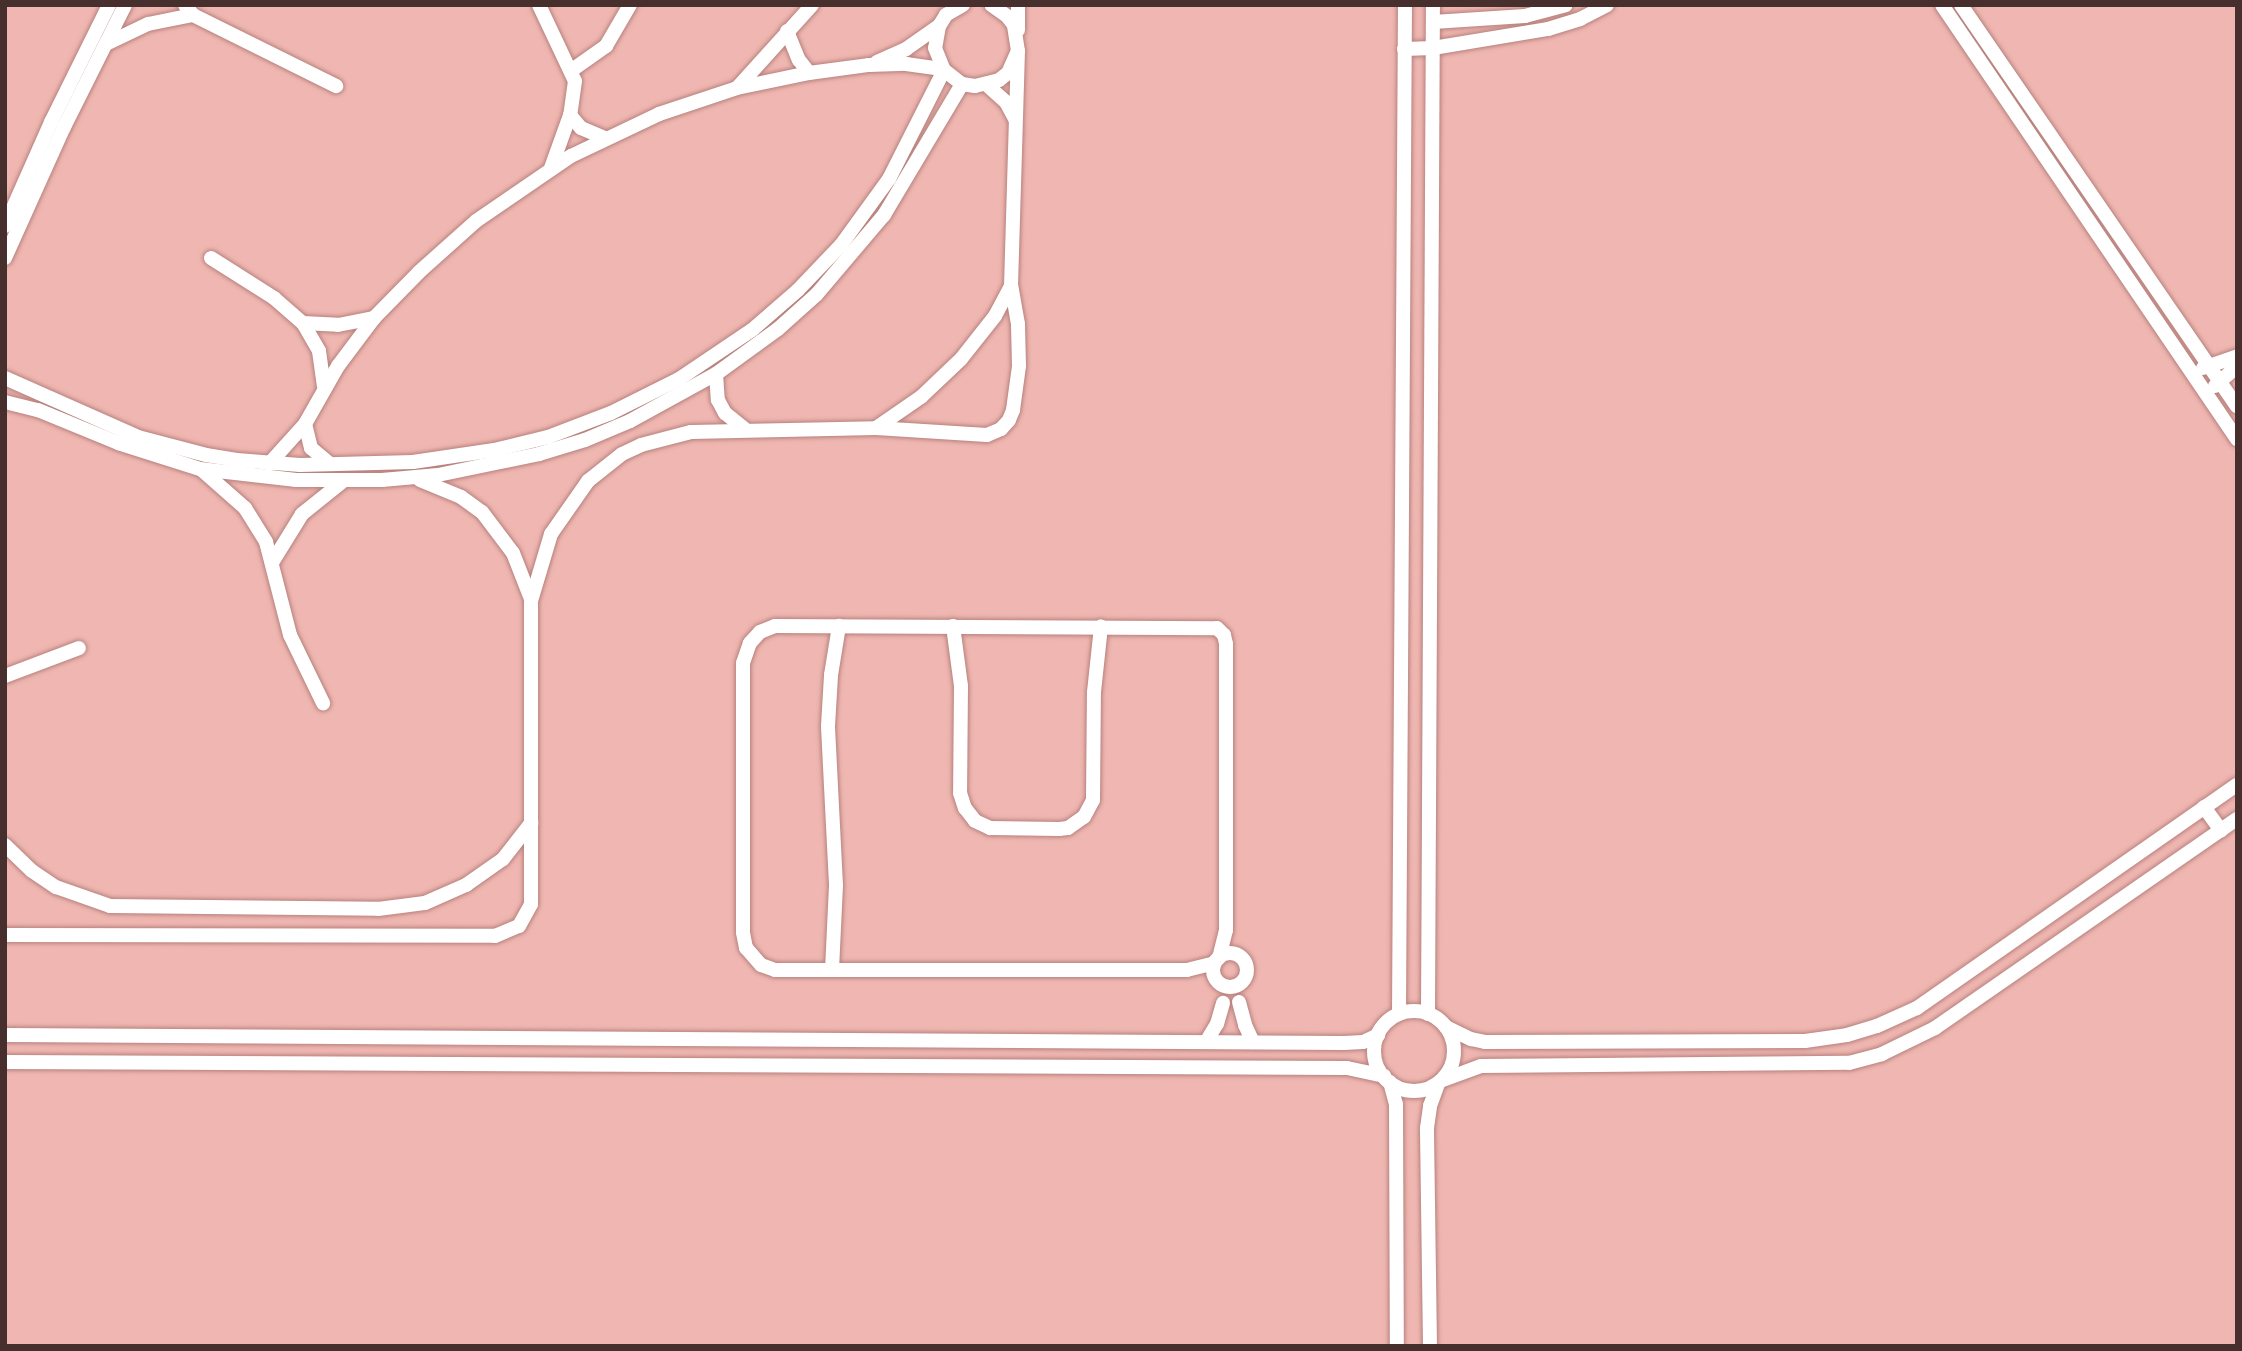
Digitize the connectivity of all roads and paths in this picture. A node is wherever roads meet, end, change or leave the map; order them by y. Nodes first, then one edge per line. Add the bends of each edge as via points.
1 (97, 5) edge
2 (109, 5) edge
3 (125, 5) edge
4 (540, 5) edge
5 (630, 5) edge
6 (812, 5) edge
7 (991, 5) edge
8 (1018, 5) edge
9 (1405, 5) edge
10 (1433, 5) edge
11 (1566, 5) edge
12 (1607, 5) edge
13 (1942, 5) edge
14 (1961, 5) edge
15 (959, 6) edge
16 (189, 10) edge
17 (1433, 22) junction
18 (99, 25) junction
19 (939, 26) junction
20 (787, 31) junction
21 (1018, 35) junction
22 (105, 44) junction
23 (1433, 48) junction
24 (1404, 49) junction
25 (1018, 51) junction
26 (869, 65) junction
27 (572, 69) junction
28 (943, 70) junction
29 (808, 73) junction
30 (962, 84) junction
31 (987, 85) junction
32 (336, 86) dead end
33 (737, 88) junction
34 (570, 115) junction
35 (1017, 122) junction
36 (58, 124) junction
37 (604, 138) junction
38 (551, 168) junction
39 (892, 173) junction
40 (906, 181) junction
41 (11, 200) edge
42 (5, 226) edge
43 (5, 258) edge
44 (211, 258) dead end
45 (1011, 286) junction
46 (374, 318) junction
47 (303, 323) junction
48 (2237, 356) edge
49 (2209, 365) junction
50 (2237, 366) edge
51 (716, 374) junction
52 (2193, 374) junction
53 (5, 378) edge
54 (2221, 383) junction
55 (324, 386) junction
56 (2205, 392) junction
57 (5, 402) edge
58 (2237, 406) edge
59 (629, 421) junction
60 (305, 424) junction
61 (876, 428) junction
62 (746, 430) junction
63 (2237, 439) edge
64 (641, 445) junction
65 (203, 462) junction
66 (269, 464) junction
67 (330, 464) junction
68 (380, 464) junction
69 (413, 478) junction
70 (344, 481) junction
71 (382, 481) junction
72 (273, 561) junction
73 (531, 601) junction
74 (839, 626) junction
75 (953, 626) junction
76 (1101, 626) junction
77 (79, 648) dead end
78 (5, 676) edge
79 (323, 703) dead end
80 (2237, 785) edge
81 (2204, 807) junction
82 (2237, 819) edge
83 (531, 824) junction
84 (2221, 830) junction
85 (5, 845) edge
86 (1226, 930) junction
87 (5, 935) edge
88 (1237, 955) junction
89 (1217, 960) junction
90 (832, 970) junction
91 (1187, 970) junction
92 (1229, 991) junction
93 (1399, 1014) junction
94 (1428, 1014) junction
95 (1446, 1027) junction
96 (5, 1035) edge
97 (1378, 1035) junction
98 (1206, 1042) junction
99 (1253, 1042) junction
100 (5, 1062) edge
101 (1387, 1079) junction
102 (1441, 1082) junction
103 (1397, 1346) edge
104 (1430, 1346) edge

1 - 18 street
2 - 18 street
3 - 22 street
4 - 27 street
5 - 27 street via 606,46
6 - 20 street
7 - 21 street via 1007,16
8 - 21 street
9 - 24 street
10 - 17 street
11 - 17 street via 1525,16
12 - 23 street via 1548,29
13 - 52 street
14 - 49 street
15 - 19 street
16 - 22 street
16 - 32 street
17 - 23 street
18 - 36 street
19 - 26 street via 906,49
19 - 28 street via 935,48
20 - 29 street
20 - 33 street
21 - 25 street
22 - 36 street
23 - 24 street
23 - 94 street
24 - 93 street
25 - 31 street via 1008,73
25 - 35 street
26 - 28 street
26 - 29 street
27 - 34 street via 575,98
28 - 30 street
28 - 39 street
29 - 33 street
30 - 31 street
30 - 40 street
31 - 35 street via 1006,102
33 - 37 street
34 - 37 street via 581,128
34 - 38 street
35 - 45 street
36 - 41 street
36 - 43 street
37 - 38 street
38 - 46 street via 447,246
39 - 40 street
39 - 68 street via 841,245 799,290 727,349 678,379 611,413 548,437 454,457
40 - 51 street via 853,255 817,294
41 - 42 street
44 - 47 street via 274,298
45 - 61 street via 995,316 961,359 921,397
45 - 61 street via 1019,366 1013,410 1001,429 988,435
46 - 47 street via 338,325
46 - 55 street
47 - 55 street via 319,351
48 - 49 street
49 - 52 street
49 - 54 street
50 - 54 street
51 - 59 street
51 - 62 street via 724,413
52 - 56 street
53 - 65 street
54 - 56 street
54 - 58 street
55 - 60 street
56 - 63 street
57 - 65 street via 38,410 118,443
59 - 64 street
59 - 69 street via 539,454
60 - 66 street
60 - 67 street via 311,448
61 - 62 street
62 - 64 street via 691,432
64 - 73 street via 604,467 561,515 542,554
65 - 66 street
65 - 70 street via 248,477
65 - 72 street via 245,508
66 - 67 street
67 - 68 street
68 - 71 street
69 - 71 street
69 - 73 street via 461,497 482,512 513,553
70 - 71 street
70 - 72 street via 302,514
72 - 79 street via 290,635
73 - 83 street
74 - 75 street
74 - 90 street via 828,726 835,873
74 - 90 street via 767,628 750,643 743,663 743,940 750,954 768,968
75 - 76 street
75 - 76 street via 961,696 960,793 965,808 975,821 990,828 1059,829 1084,817 1093,800
76 - 86 street via 1212,626 1226,639
77 - 78 street
80 - 81 street
81 - 84 street
81 - 95 street via 1917,1008 1847,1035 1805,1041 1485,1042
82 - 84 street
83 - 85 street via 503,859 466,886 425,903 378,909 110,906 56,887
83 - 87 street via 531,904 519,926 495,936
84 - 102 street via 1935,1028 1882,1054 1849,1063 1481,1066
86 - 88 street
86 - 89 street
88 - 89 street
88 - 92 street via 1247,970 1245,979
89 - 91 street
89 - 92 street
90 - 91 street
91 - 92 street
92 - 98 street
92 - 99 street
93 - 94 street
93 - 97 street
94 - 95 street
95 - 102 street via 1454,1054
96 - 98 street
97 - 99 street via 1353,1043
97 - 101 street via 1375,1052
98 - 99 street
100 - 101 street via 1334,1068 1362,1070
101 - 102 street via 1414,1091
101 - 103 street via 1396,1104
102 - 104 street via 1430,1106 1427,1128

